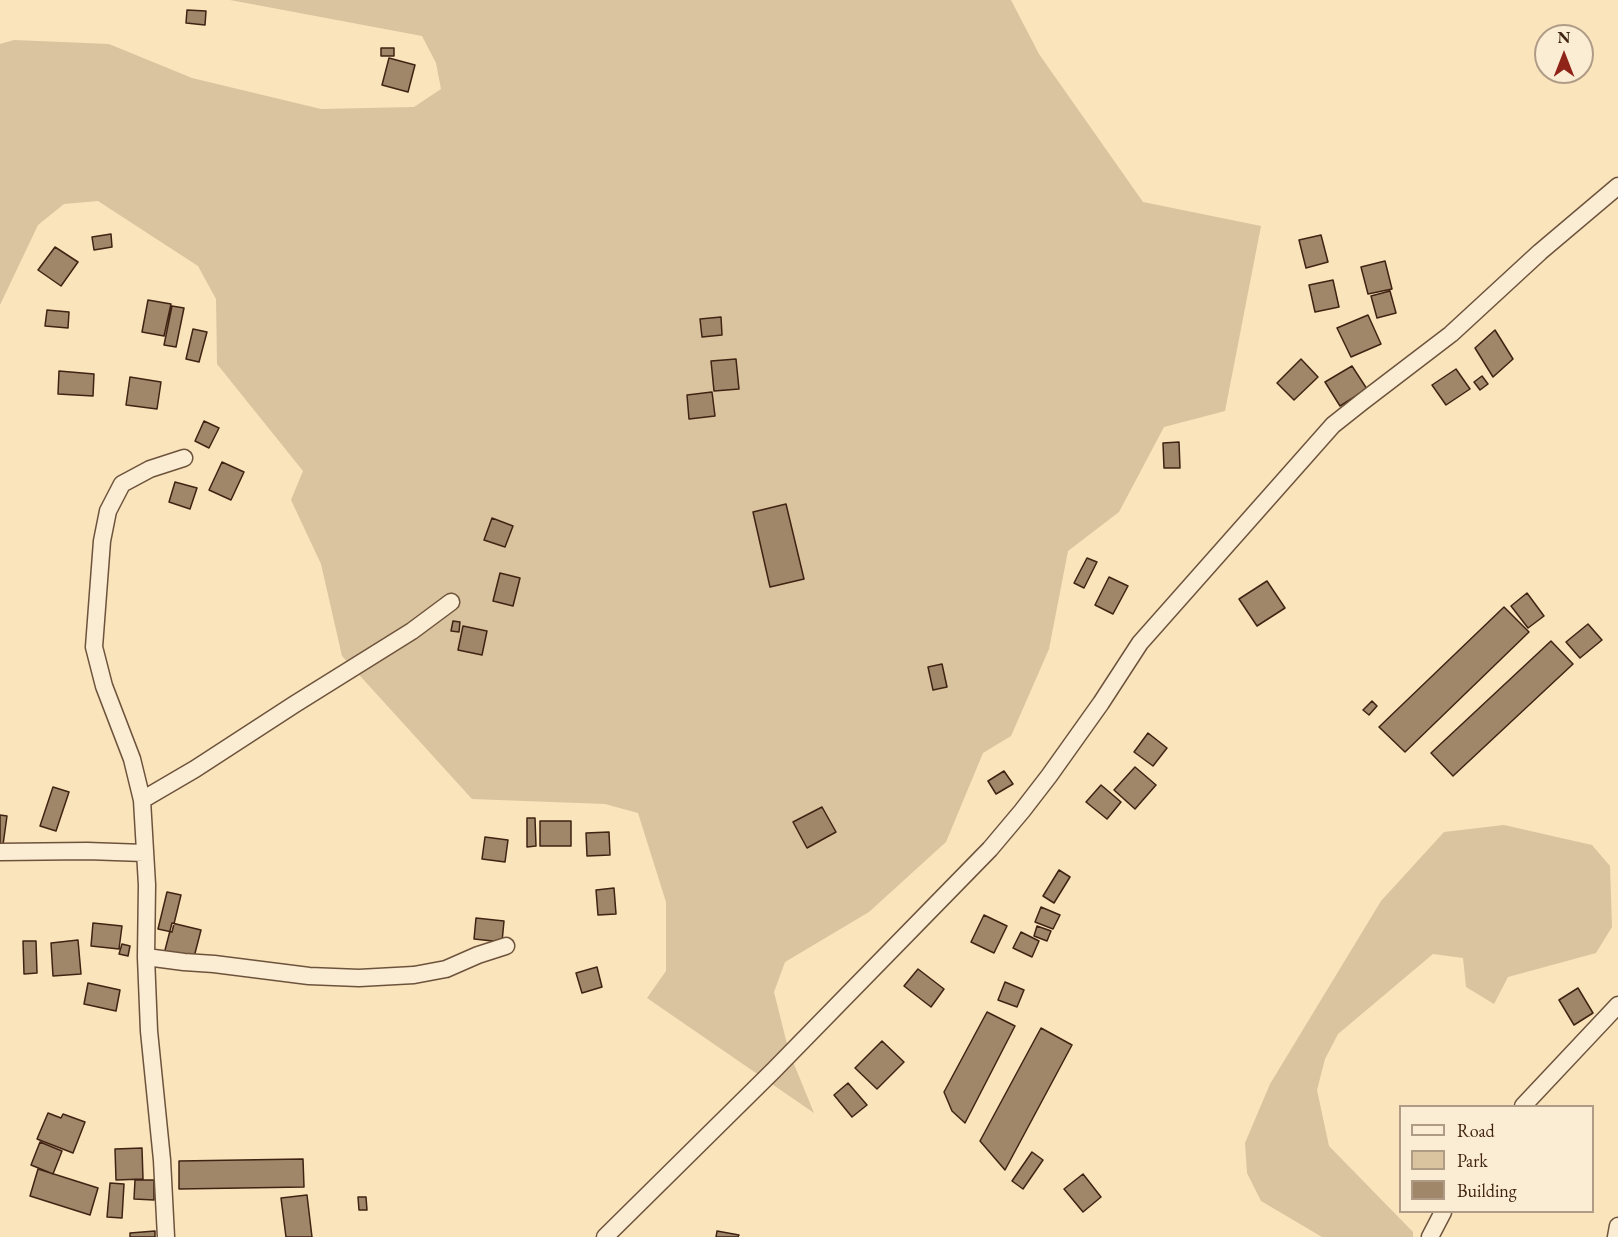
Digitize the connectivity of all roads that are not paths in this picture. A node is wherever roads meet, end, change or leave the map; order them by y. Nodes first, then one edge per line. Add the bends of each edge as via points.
1 (1618, 186) edge
2 (184, 458) dead end
3 (451, 602) dead end
4 (142, 800) junction
5 (0, 852) edge
6 (144, 853) junction
7 (506, 946) dead end
8 (146, 957) junction
9 (1618, 1005) edge
10 (1525, 1105) edge
11 (1442, 1213) edge
12 (1618, 1226) edge
13 (166, 1237) edge
14 (605, 1237) edge
15 (1430, 1237) edge
16 (1616, 1237) edge

1 - 14 street via 1451,334 1334,425 1140,643 1048,776 990,849
2 - 4 street via 150,469 122,484 108,511 102,541 94,647
3 - 4 street via 412,631
4 - 6 street
5 - 6 street
6 - 8 street
7 - 8 street via 446,969 359,978
8 - 13 street
9 - 10 street
11 - 15 street
12 - 16 street

